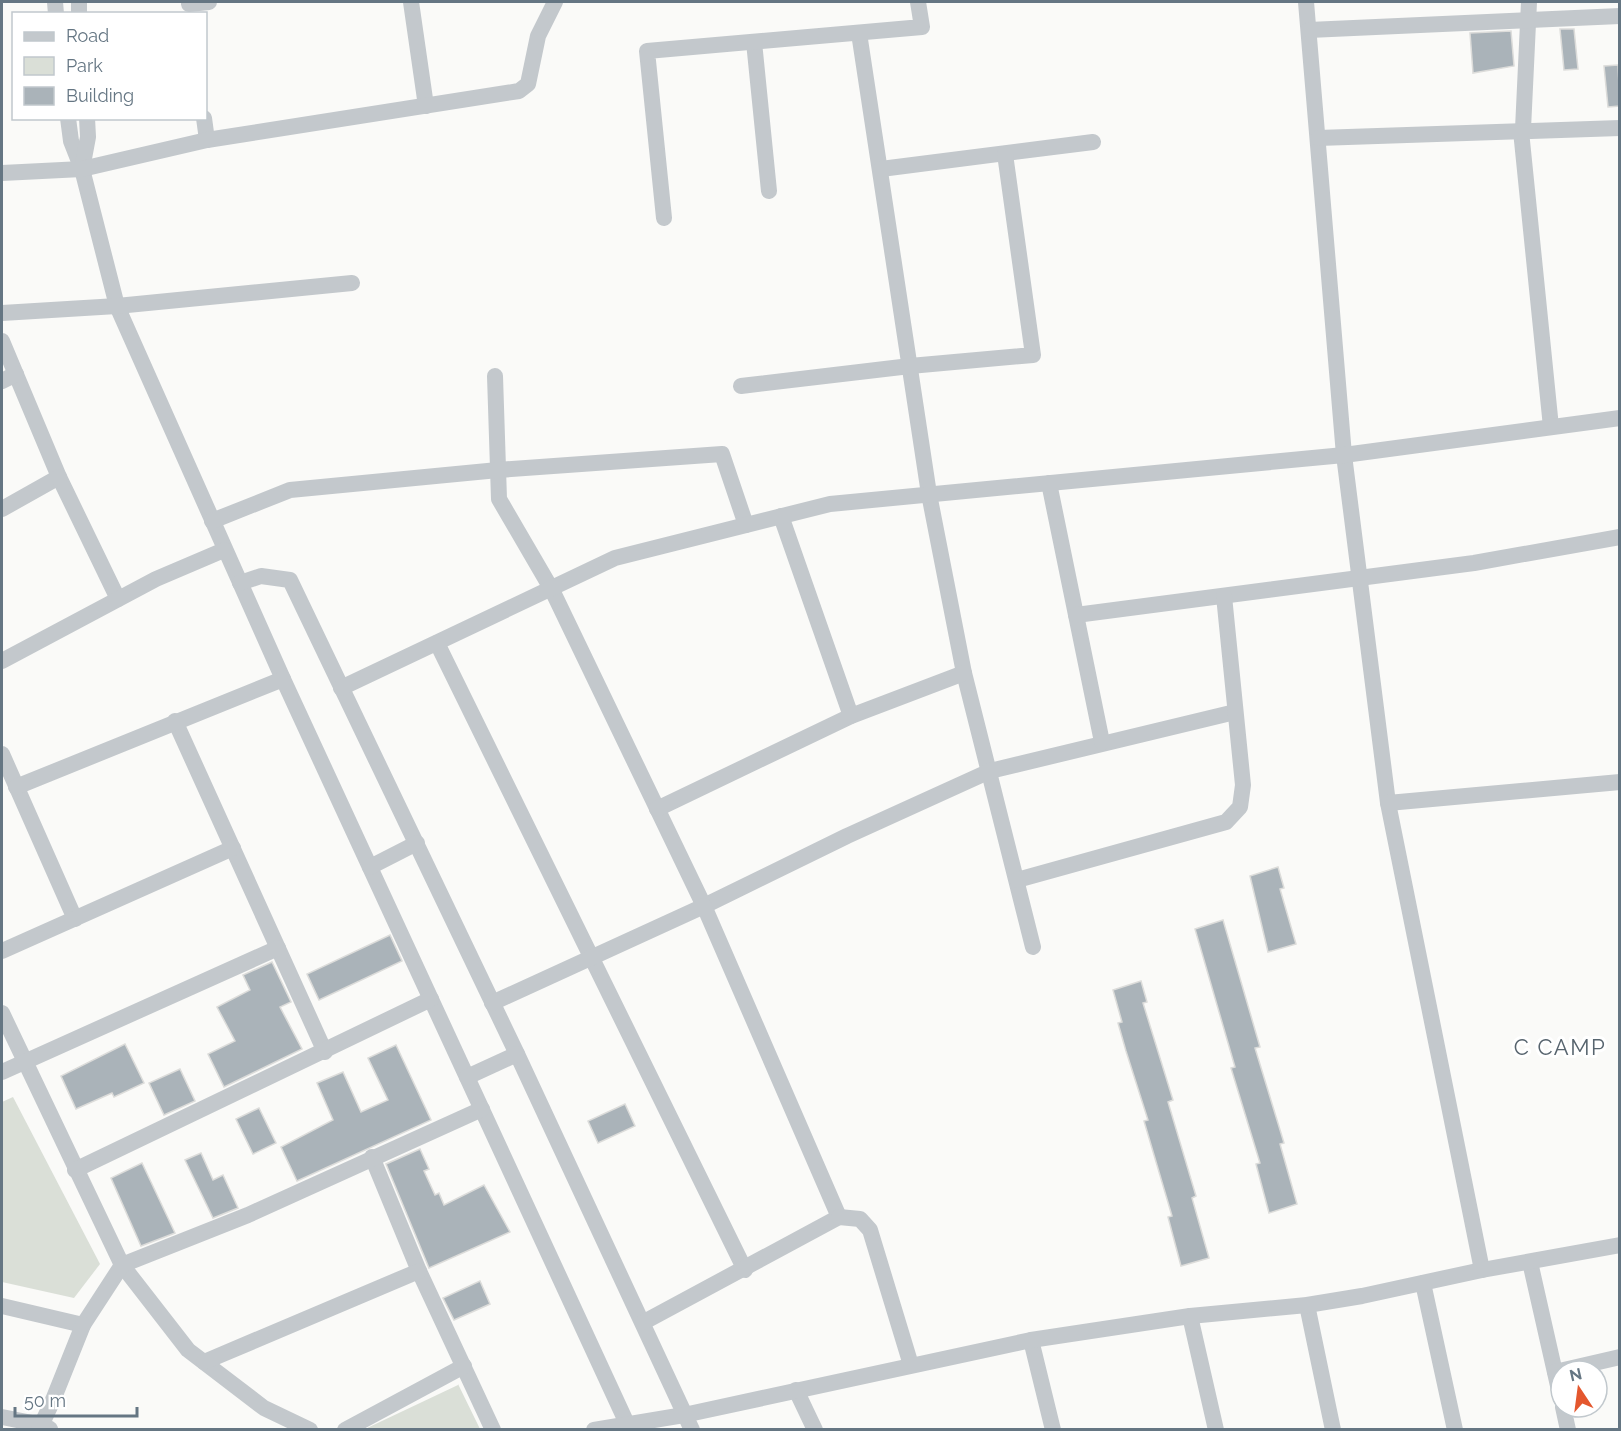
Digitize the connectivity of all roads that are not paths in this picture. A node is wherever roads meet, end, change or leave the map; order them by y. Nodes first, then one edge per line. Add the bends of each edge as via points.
1 (209, 2) edge
2 (411, 2) edge
3 (555, 2) edge
4 (918, 2) edge
5 (1306, 2) edge
6 (1529, 2) edge
7 (190, 6) edge
8 (1620, 16) edge
9 (1529, 20) junction
10 (1310, 30) junction
11 (859, 33) junction
12 (754, 42) junction
13 (426, 106) junction
14 (68, 120) edge
15 (87, 120) edge
16 (204, 120) edge
17 (1620, 128) edge
18 (1521, 131) junction
19 (1318, 138) junction
20 (207, 140) junction
21 (1093, 142) dead end
22 (1005, 153) junction
23 (881, 169) junction
24 (82, 170) junction
25 (2, 173) edge
26 (769, 191) dead end
27 (664, 219) dead end
28 (352, 283) dead end
29 (117, 306) junction
30 (2, 313) edge
31 (2, 341) edge
32 (910, 366) junction
33 (495, 376) dead end
34 (9, 377) edge
35 (741, 386) dead end
36 (1620, 418) edge
37 (1551, 428) junction
38 (1344, 455) junction
39 (498, 470) junction
40 (59, 477) junction
41 (1049, 483) junction
42 (929, 494) junction
43 (2, 509) edge
44 (781, 516) junction
45 (212, 521) junction
46 (746, 525) junction
47 (1620, 537) edge
48 (224, 550) junction
49 (1358, 580) junction
50 (240, 583) junction
51 (552, 590) junction
52 (1224, 596) junction
53 (118, 599) junction
54 (1076, 615) junction
55 (437, 643) junction
56 (2, 661) edge
57 (964, 673) junction
58 (283, 679) junction
59 (341, 688) junction
60 (1235, 712) junction
61 (851, 716) junction
62 (175, 721) junction
63 (1102, 742) junction
64 (2, 754) edge
65 (990, 771) junction
66 (1620, 782) edge
67 (16, 787) junction
68 (1388, 803) junction
69 (657, 809) junction
70 (417, 843) junction
71 (233, 848) junction
72 (370, 867) junction
73 (1017, 880) junction
74 (704, 906) junction
75 (75, 919) junction
76 (1033, 947) dead end
77 (278, 948) junction
78 (2, 951) edge
79 (594, 958) junction
80 (431, 999) junction
81 (492, 1003) junction
82 (2, 1013) edge
83 (325, 1052) junction
84 (517, 1054) junction
85 (22, 1062) junction
86 (2, 1072) edge
87 (467, 1077) junction
88 (482, 1109) junction
89 (372, 1157) junction
90 (75, 1170) junction
91 (839, 1217) junction
92 (1620, 1245) edge
93 (1530, 1262) junction
94 (122, 1265) junction
95 (419, 1270) junction
96 (745, 1270) junction
97 (1482, 1270) junction
98 (1423, 1282) junction
99 (1307, 1305) junction
100 (2, 1306) edge
101 (1190, 1316) junction
102 (644, 1322) junction
103 (83, 1325) junction
104 (1031, 1340) junction
105 (1552, 1359) edge
106 (204, 1362) junction
107 (911, 1365) junction
108 (464, 1366) junction
109 (796, 1390) junction
110 (2, 1417) edge
111 (688, 1422) edge
112 (629, 1426) edge
113 (44, 1428) edge
114 (310, 1430) edge
115 (345, 1430) edge
116 (493, 1430) edge
117 (594, 1430) edge
118 (815, 1430) edge
119 (1053, 1430) edge
120 (1216, 1430) edge
121 (1333, 1430) edge
122 (1455, 1430) edge

1 - 7 street
2 - 13 street
3 - 13 street via 538,36 525,89
4 - 11 street via 922,27
5 - 10 street
6 - 9 street
8 - 9 street
9 - 10 street
9 - 18 street
10 - 19 street
11 - 12 street
11 - 23 street
12 - 26 street
12 - 27 street via 647,51
13 - 20 street
14 - 24 street
15 - 24 street
16 - 20 street
17 - 18 street
18 - 19 street
18 - 37 street
19 - 38 street
20 - 24 street
21 - 22 street
22 - 23 street
22 - 32 street via 1033,355
23 - 32 street
24 - 25 street
24 - 29 street
28 - 29 street
29 - 30 street
29 - 45 street
31 - 34 street
32 - 35 street
32 - 42 street
33 - 39 street
34 - 40 street
36 - 37 street
37 - 38 street
38 - 41 street
38 - 49 street
39 - 45 street via 290,490
39 - 46 street via 722,454
39 - 51 street via 499,499
40 - 43 street
40 - 53 street
41 - 42 street
41 - 54 street
42 - 44 street via 830,504
42 - 57 street
44 - 46 street
44 - 61 street
45 - 48 street
46 - 51 street via 615,558
47 - 49 street
48 - 50 street
48 - 53 street
49 - 52 street
49 - 68 street
50 - 58 street
50 - 59 street via 261,576 290,580
51 - 55 street
51 - 69 street
52 - 54 street
52 - 60 street
53 - 56 street
54 - 63 street
55 - 59 street
55 - 79 street
57 - 61 street
57 - 65 street
58 - 62 street
58 - 72 street
59 - 70 street
60 - 63 street
60 - 73 street via 1243,785 1240,807 1226,822
61 - 69 street
62 - 67 street
62 - 71 street
63 - 65 street
64 - 67 street
65 - 73 street
65 - 74 street
66 - 68 street
67 - 75 street
68 - 97 street
69 - 74 street
70 - 72 street
70 - 81 street
71 - 75 street
71 - 77 street
72 - 80 street
73 - 76 street
74 - 79 street
74 - 91 street
75 - 78 street
77 - 83 street
77 - 85 street
79 - 81 street
79 - 96 street
80 - 83 street
80 - 87 street
81 - 84 street
82 - 85 street
83 - 90 street
84 - 87 street
84 - 102 street
85 - 86 street
85 - 90 street
87 - 88 street
88 - 89 street
88 - 112 street
89 - 94 street via 248,1215
89 - 95 street
90 - 94 street
91 - 96 street
91 - 107 street via 860,1219 870,1230
92 - 93 street
93 - 97 street
93 - 105 street
94 - 103 street
94 - 106 street via 188,1350
95 - 106 street
95 - 108 street
96 - 102 street
97 - 98 street
98 - 99 street
98 - 122 street
99 - 101 street
99 - 121 street
100 - 103 street
101 - 104 street
101 - 120 street
102 - 111 street
103 - 113 street
104 - 107 street
104 - 119 street
106 - 114 street via 264,1408
107 - 109 street
108 - 115 street
108 - 116 street
109 - 111 street
109 - 118 street
110 - 113 street
111 - 112 street
112 - 117 street

